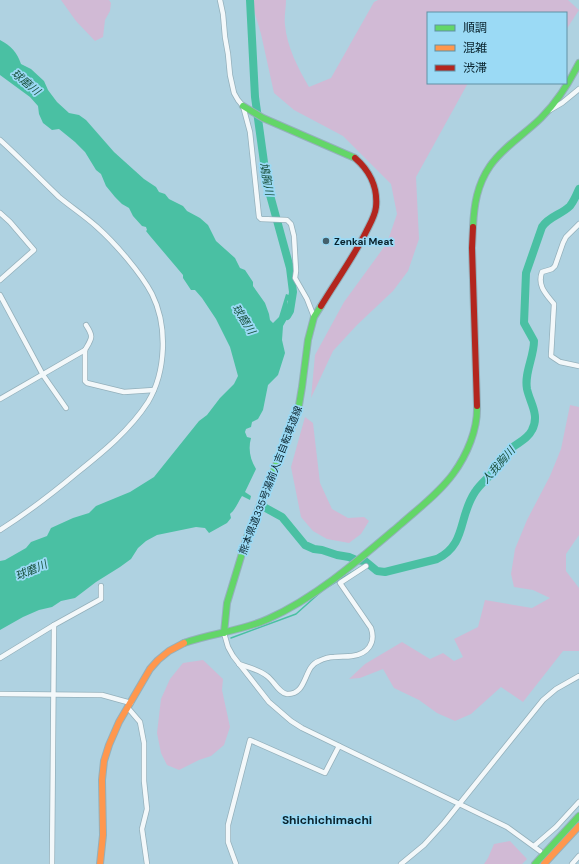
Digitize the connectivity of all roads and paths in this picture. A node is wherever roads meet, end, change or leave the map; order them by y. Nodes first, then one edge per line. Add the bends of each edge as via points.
1 (220, 0) edge
2 (579, 63) edge
3 (579, 88) edge
4 (243, 106) junction
5 (547, 112) junction
6 (0, 140) edge
7 (0, 213) edge
8 (579, 224) edge
9 (0, 280) edge
10 (0, 295) edge
11 (314, 317) junction
12 (86, 325) dead end
13 (85, 350) junction
14 (579, 366) edge
15 (43, 375) junction
16 (154, 390) junction
17 (0, 399) edge
18 (66, 408) dead end
19 (0, 530) edge
20 (366, 566) dead end
21 (102, 586) dead end
22 (54, 625) junction
23 (224, 633) junction
24 (0, 658) edge
25 (239, 664) junction
26 (579, 676) edge
27 (0, 694) edge
28 (54, 694) junction
29 (129, 705) junction
30 (339, 746) junction
31 (579, 802) edge
32 (458, 804) junction
33 (579, 810) edge
34 (579, 816) edge
35 (579, 826) edge
36 (559, 839) junction
37 (534, 846) junction
38 (540, 851) dead end
39 (579, 856) edge
40 (52, 864) edge
41 (100, 864) edge
42 (147, 864) edge
43 (236, 864) edge
44 (401, 864) edge
45 (535, 864) edge
46 (544, 864) edge
47 (572, 864) edge

1 - 4 street via 230,75 234,93
2 - 5 main road
3 - 5 street
4 - 11 street via 250,132 259,217 287,220 291,224 294,236 295,278
4 - 11 main road, 熊本県道335号湯前人吉自転車道線 via 263,118 353,156 364,166 375,187 376,206 370,224
5 - 23 main road via 490,166 474,204 472,248 477,412 472,437 463,458 439,489 348,568 276,614
6 - 16 street via 59,197 97,227 121,253 152,294 162,324 160,370
7 - 9 street via 34,250
8 - 14 street via 562,243 555,266 542,272 541,276 542,288 554,304 551,356 560,362
10 - 15 street
11 - 23 main road, 熊本県道335号湯前人吉自転車道線 via 308,337 298,411 247,538 227,603
12 - 13 street via 92,339
13 - 15 street
13 - 16 street via 87,384 124,392
15 - 17 street
15 - 18 street
16 - 19 street via 138,416 114,441 44,500
20 - 25 street via 340,583 371,628 373,642 368,648 357,655 332,657 314,662 302,686 294,693 287,694 267,676
21 - 22 street via 101,600
22 - 24 street
22 - 28 street
23 - 25 street via 228,647
23 - 29 main road via 186,642 172,649 150,670
25 - 30 street via 269,702 291,721
26 - 32 street via 543,700
27 - 28 street
28 - 29 street via 102,695
28 - 40 street
29 - 41 main road via 110,740 104,761
29 - 42 street via 140,722 144,743 147,809 142,829
30 - 32 street
30 - 43 street via 325,773 250,740 228,824 228,842
31 - 37 street
32 - 37 street via 507,827
32 - 44 street via 431,838
33 - 36 main road
34 - 36 main road
35 - 46 main road
36 - 45 main road
37 - 38 street
39 - 47 street

